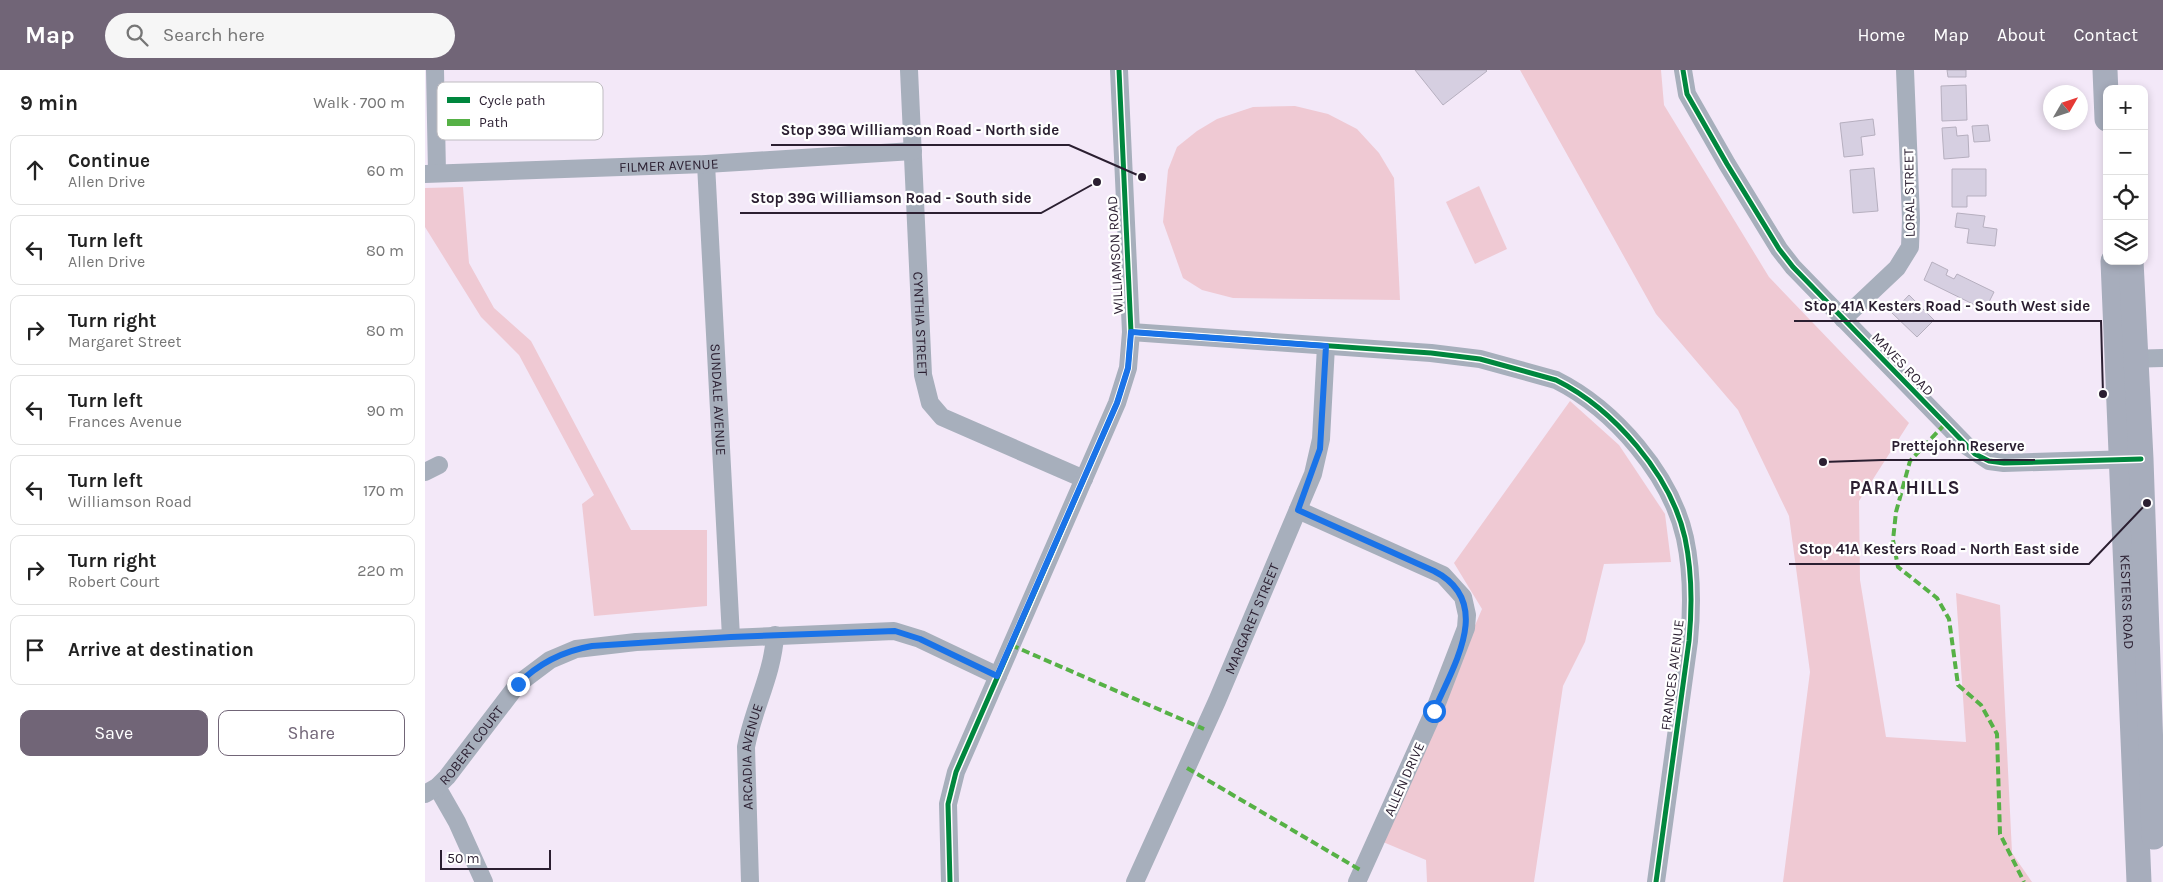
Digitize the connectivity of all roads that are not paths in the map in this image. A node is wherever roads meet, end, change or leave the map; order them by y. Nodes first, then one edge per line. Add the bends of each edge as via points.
1 (435, 70) edge
2 (909, 70) edge
3 (1119, 70) edge
4 (1683, 70) edge
5 (1905, 70) edge
6 (2105, 70) edge
7 (2122, 70) edge
8 (2106, 85) edge
9 (2123, 85) edge
10 (913, 151) junction
11 (706, 164) junction
12 (431, 174) edge
13 (2114, 265) edge
14 (2131, 265) edge
15 (1843, 319) junction
16 (1131, 332) junction
17 (1326, 346) junction
18 (2163, 358) edge
19 (2127, 359) junction
20 (2132, 459) junction
21 (1084, 479) junction
22 (1298, 510) junction
23 (775, 635) junction
24 (731, 637) junction
25 (997, 676) junction
26 (431, 791) edge
27 (484, 882) edge
28 (750, 882) edge
29 (950, 882) edge
30 (1135, 882) edge
31 (1357, 882) edge
32 (1656, 882) edge
33 (2139, 882) edge
34 (2156, 882) edge

1 - 12 street
2 - 10 street, CYNTHIA STREET
3 - 16 street, WILLIAMSON ROAD
4 - 15 street, MAVES ROAD via 1687,94 1779,249
5 - 15 street, LORAL STREET via 1910,247 1897,268
6 - 8 main road
7 - 9 main road
10 - 11 street, FILMER AVENUE
10 - 21 street, CYNTHIA STREET via 923,375 929,403 950,421
11 - 12 street, FILMER AVENUE
11 - 24 street, SUNDALE AVENUE
13 - 19 main road, KESTERS ROAD
14 - 19 main road, KESTERS ROAD
15 - 20 street, MAVES ROAD via 1957,437 1982,458 2013,463
16 - 17 street, FRANCES AVENUE
16 - 21 street, WILLIAMSON ROAD via 1124,384
17 - 22 street, MARGARET STREET via 1320,449
17 - 32 street, FRANCES AVENUE via 1480,359 1556,380 1608,417 1641,449 1659,476 1685,537 1691,624
18 - 19 street
19 - 20 main road, KESTERS ROAD
20 - 33 main road, KESTERS ROAD
20 - 34 main road, KESTERS ROAD
21 - 25 street, WILLIAMSON ROAD
22 - 30 street, MARGARET STREET
22 - 31 street, ALLEN DRIVE via 1443,575 1459,591 1467,609 1466,628 1451,670
23 - 24 street, ROBERT COURT
23 - 25 street, ROBERT COURT via 895,631 920,639
23 - 28 street, ARCADIA AVENUE via 771,663 746,747
24 - 26 street, ROBERT COURT via 592,646 549,660 518,684 460,761
25 - 29 street, WILLIAMSON ROAD via 952,785 949,804
26 - 27 street via 457,822

